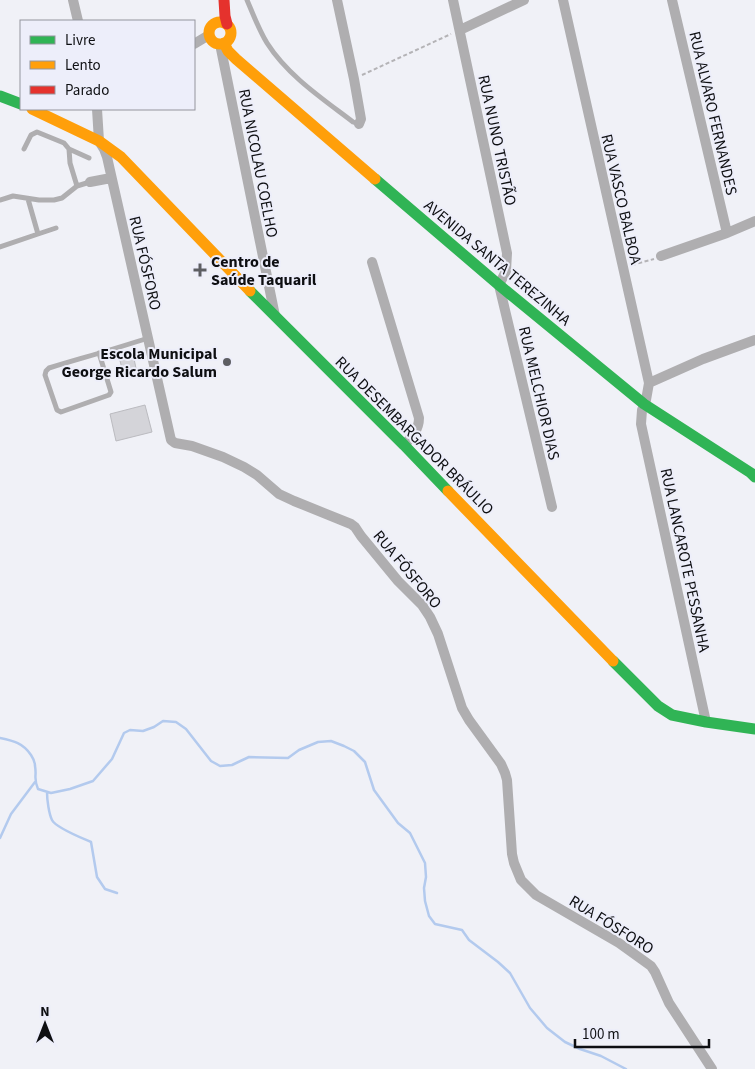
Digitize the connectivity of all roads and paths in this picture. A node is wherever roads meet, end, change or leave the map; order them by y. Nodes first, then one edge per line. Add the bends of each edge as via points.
1 (73, 0) edge
2 (220, 0) edge
3 (224, 0) edge
4 (247, 0) edge
5 (336, 0) edge
6 (453, 0) edge
7 (524, 0) edge
8 (563, 0) edge
9 (672, 0) edge
10 (78, 20) edge
11 (222, 23) junction
12 (460, 30) junction
13 (209, 35) junction
14 (225, 42) junction
15 (195, 43) edge
16 (354, 79) junction
17 (0, 96) edge
18 (20, 104) edge
19 (34, 110) edge
20 (97, 110) edge
21 (359, 124) joint
22 (99, 141) junction
23 (69, 149) junction
24 (24, 150) dead end
25 (89, 158) dead end
26 (111, 178) junction
27 (90, 182) joint
28 (77, 186) junction
29 (28, 199) junction
30 (0, 200) edge
31 (755, 222) edge
32 (56, 228) dead end
33 (727, 233) junction
34 (38, 234) junction
35 (0, 247) edge
36 (662, 256) joint
37 (372, 262) dead end
38 (622, 268) junction
39 (499, 285) junction
40 (275, 317) junction
41 (148, 338) junction
42 (755, 340) edge
43 (99, 353) junction
44 (649, 383) junction
45 (644, 404) junction
46 (404, 445) junction
47 (754, 475) edge
48 (552, 507) dead end
49 (706, 722) junction
50 (755, 729) edge
51 (712, 1069) edge

1 - 10 street
2 - 11 street
3 - 11 street
4 - 21 lane via 267,43 284,65 325,101
5 - 16 street
6 - 12 street, RUA NUNO TRISTÃO
7 - 12 street
8 - 38 street, RUA VASCO BALBOA
9 - 33 street, RUA ALVARO FERNANDES
11 - 13 street via 211,26
11 - 14 street via 231,31
12 - 16 path
12 - 39 street, RUA NUNO TRISTÃO via 507,253 506,271
13 - 14 street via 213,41
13 - 15 street
14 - 39 street, AVENIDA SANTA TEREZINHA via 236,59
14 - 40 street, RUA NICOLAU COELHO
16 - 21 street via 361,119
17 - 18 street
19 - 22 street, RUA DESEMBARGADOR BRÁULIO
20 - 22 street
22 - 26 street, RUA FÓSFORO via 107,157
22 - 40 street, RUA DESEMBARGADOR BRÁULIO via 128,164
23 - 24 lane via 64,143 38,132 31,135
23 - 25 lane
23 - 28 lane
26 - 27 street
26 - 41 street, RUA FÓSFORO
27 - 28 lane
28 - 29 lane via 62,198
29 - 30 lane via 12,196
29 - 34 lane
31 - 33 street
32 - 34 lane
33 - 36 street
34 - 35 lane
36 - 38 path
37 - 46 street via 419,418 418,428
38 - 44 street, RUA VASCO BALBOA
39 - 45 street, AVENIDA SANTA TEREZINHA
39 - 48 street, RUA MELCHIOR DIAS
40 - 46 street, RUA DESEMBARGADOR BRÁULIO
41 - 43 lane
41 - 51 street, RUA FÓSFORO via 173,442 223,457 244,467 294,502 351,524 398,581 422,604 438,634 462,708 505,773 512,854 521,880 536,895 619,943 650,966 669,1003
42 - 44 street
43 - 43 lane via 46,370 57,410 61,412 109,395 111,392
44 - 45 street, RUA VASCO BALBOA
45 - 47 street, AVENIDA SANTA TEREZINHA
45 - 49 street, RUA LANCAROTE PESSANHA via 641,424
46 - 49 street, RUA DESEMBARGADOR BRÁULIO via 646,696 672,714
49 - 50 street, RUA DESEMBARGADOR BRÁULIO

